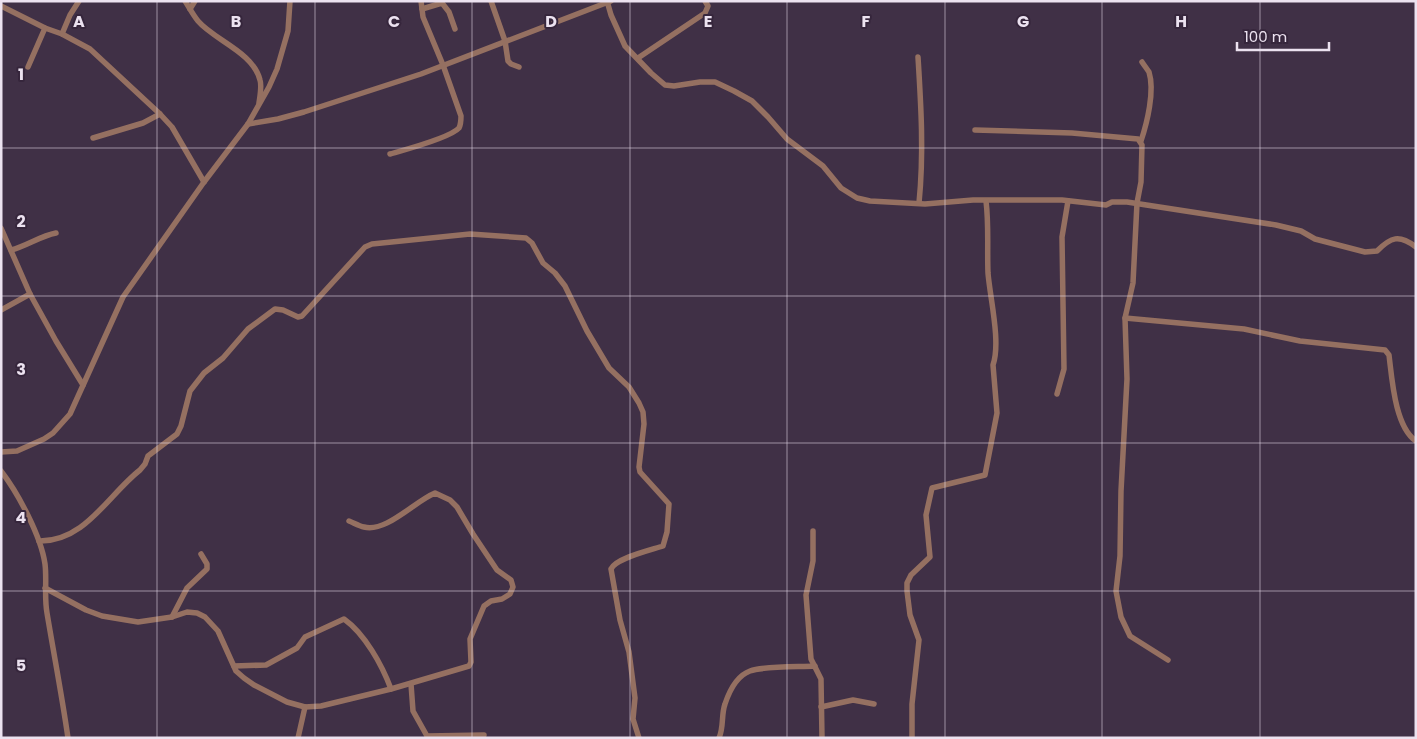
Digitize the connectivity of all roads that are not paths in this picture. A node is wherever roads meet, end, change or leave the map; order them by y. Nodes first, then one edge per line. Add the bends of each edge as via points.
1 (79, 1) edge
2 (185, 1) edge
3 (195, 1) edge
4 (290, 1) edge
5 (421, 1) edge
6 (491, 1) edge
7 (705, 1) edge
8 (608, 2) edge
9 (1, 6) edge
10 (190, 9) junction
11 (422, 9) junction
12 (45, 28) junction
13 (455, 29) dead end
14 (62, 34) junction
15 (505, 41) junction
16 (918, 57) dead end
17 (638, 58) junction
18 (1142, 62) dead end
19 (443, 65) junction
20 (519, 66) dead end
21 (28, 67) dead end
22 (259, 105) junction
23 (160, 114) junction
24 (248, 124) junction
25 (975, 130) dead end
26 (93, 138) dead end
27 (1141, 141) junction
28 (390, 154) dead end
29 (204, 182) junction
30 (986, 201) junction
31 (1068, 201) junction
32 (919, 202) junction
33 (1137, 203) junction
34 (1, 228) edge
35 (56, 233) dead end
36 (1416, 247) edge
37 (11, 250) junction
38 (30, 294) junction
39 (1, 310) edge
40 (1125, 318) junction
41 (83, 386) junction
42 (1057, 394) dead end
43 (1416, 441) edge
44 (1, 452) edge
45 (1, 471) edge
46 (349, 521) dead end
47 (813, 532) dead end
48 (39, 541) junction
49 (201, 554) dead end
50 (45, 588) junction
51 (172, 617) junction
52 (1168, 660) dead end
53 (234, 666) junction
54 (815, 666) junction
55 (411, 684) junction
56 (391, 689) junction
57 (874, 704) dead end
58 (305, 707) junction
59 (821, 708) junction
60 (484, 735) dead end
61 (427, 737) edge
62 (68, 738) edge
63 (298, 738) edge
64 (639, 738) edge
65 (719, 738) edge
66 (822, 738) edge
67 (912, 738) edge

1 - 14 street
2 - 10 street
3 - 10 street
4 - 22 street via 288,31 280,60
5 - 11 street
6 - 15 street
7 - 17 street via 708,6 705,13
8 - 15 street
8 - 17 street via 610,16 625,46
9 - 12 street
10 - 22 street via 197,21 237,50 256,70 260,80
11 - 13 street via 442,3
11 - 19 street via 422,17
12 - 14 street
12 - 21 street
14 - 23 street via 90,48
15 - 19 street
15 - 20 street via 508,60
16 - 32 street via 922,109
17 - 32 street via 665,85 715,82 752,101 787,139 823,166 857,198
18 - 27 street via 1149,72 1150,85 1149,109
19 - 24 street via 304,112
19 - 28 street via 461,116 458,128
22 - 24 street
23 - 26 street via 143,123
23 - 29 street via 172,127
24 - 29 street
25 - 27 street via 1072,133
27 - 33 street via 1141,182
29 - 41 street via 123,297
30 - 31 street
30 - 32 street
30 - 67 street via 988,272 995,318 995,358 992,364 997,413 985,475 932,488 926,515 930,557 911,575 906,591 919,640
31 - 33 street via 1106,206 1119,202
31 - 42 street via 1062,237 1064,369
33 - 36 street via 1276,225 1366,252 1377,251 1397,238
33 - 40 street via 1133,282
34 - 37 street
35 - 37 street
37 - 38 street
38 - 39 street
38 - 41 street
40 - 43 street via 1244,329 1300,341 1385,350 1389,355 1395,401 1408,434
40 - 52 street via 1127,379 1116,591 1121,617 1130,636
41 - 44 street via 70,414 53,433 31,446
45 - 48 street
46 - 55 street via 366,528 380,525 398,517 427,496 442,495 457,507 497,570 511,580 510,594 484,606 470,639 469,666
47 - 54 street via 806,595 811,659
48 - 50 street via 45,567
48 - 64 street via 69,536 81,528 140,470 148,456 177,434 190,391 248,329 274,309 302,316 365,247 470,234 526,238 543,263 565,286 609,368 629,387 639,403 644,424 640,472 670,504 663,546 623,559 611,569 629,652 635,698 633,719
49 - 51 street via 207,569 187,588
50 - 51 street via 102,616 138,622
50 - 62 street
51 - 53 street via 187,612 204,617 218,631
53 - 56 street via 266,665 296,648 305,637 344,619 379,661
53 - 58 street via 254,685 287,702
54 - 59 street via 821,679
54 - 65 street via 750,671 740,677 729,692
55 - 56 street
55 - 61 street via 413,711
56 - 58 street
57 - 59 street via 853,700
58 - 63 street
59 - 66 street
60 - 61 street

